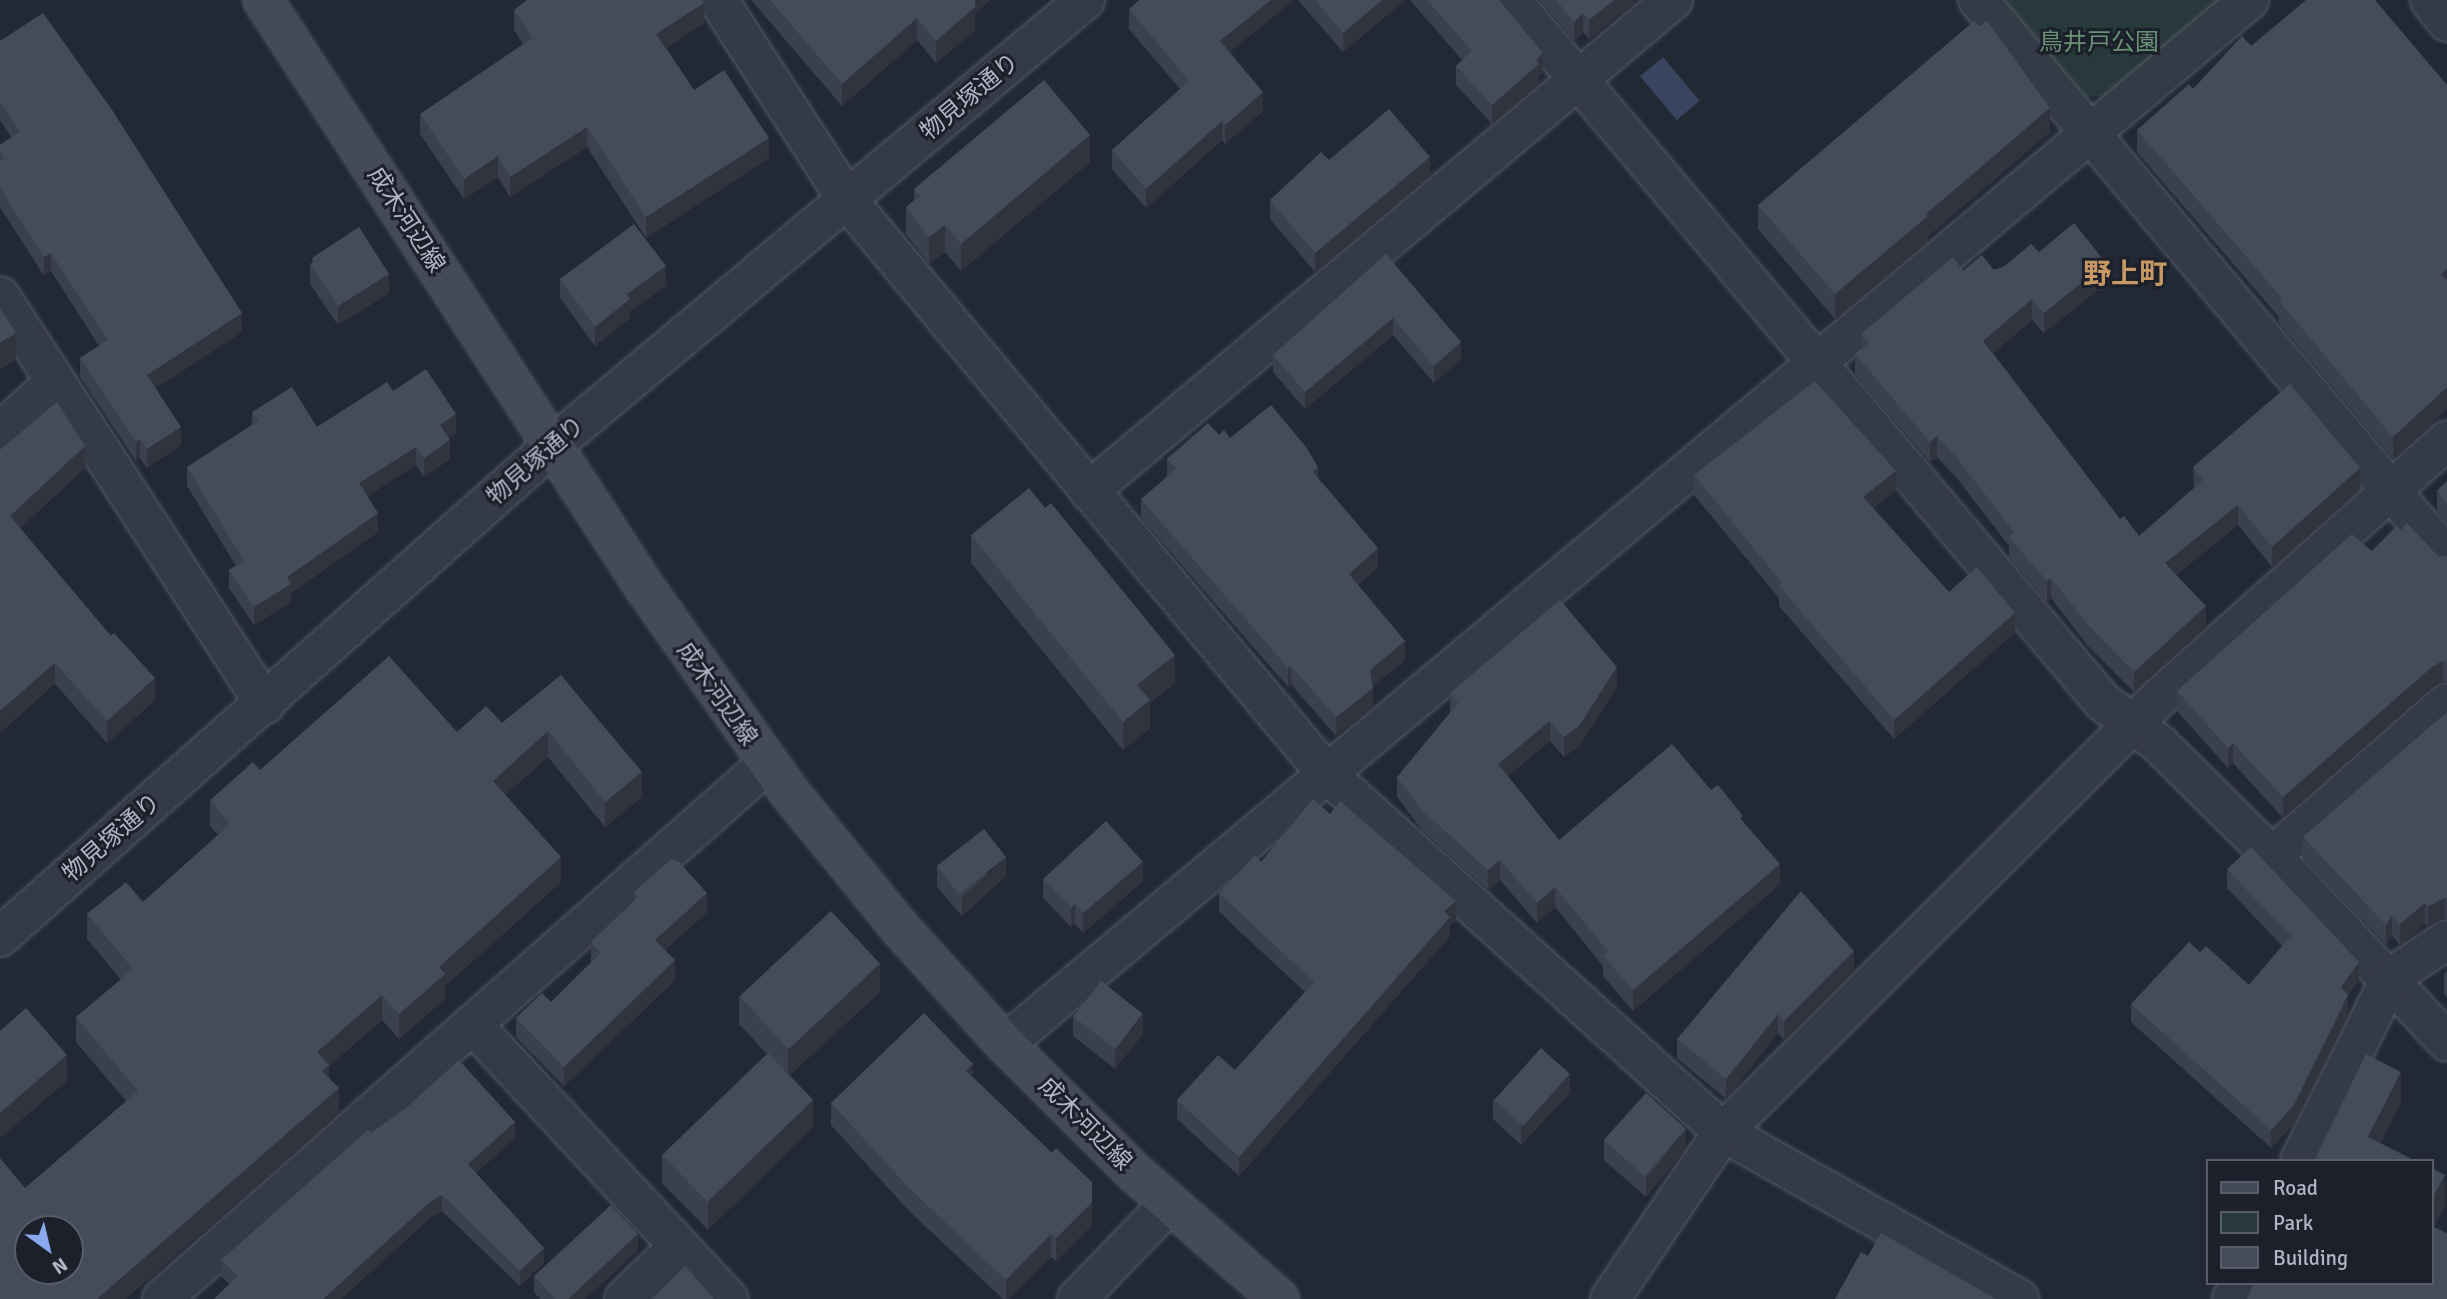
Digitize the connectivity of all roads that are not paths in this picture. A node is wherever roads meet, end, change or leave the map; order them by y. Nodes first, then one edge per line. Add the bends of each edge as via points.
1 (263, 0) edge
2 (718, 0) edge
3 (1085, 0) edge
4 (1511, 0) edge
5 (1673, 0) edge
6 (1978, 0) edge
7 (2249, 0) edge
8 (2430, 0) edge
9 (2447, 22) edge
10 (1579, 78) junction
11 (2089, 133) junction
12 (848, 201) junction
13 (0, 296) edge
14 (1817, 362) junction
15 (55, 382) junction
16 (0, 432) edge
17 (2447, 440) edge
18 (552, 446) junction
19 (1089, 491) junction
20 (2391, 491) junction
21 (2447, 557) edge
22 (2447, 703) edge
23 (265, 704) junction
24 (2132, 724) junction
25 (767, 764) junction
26 (1326, 773) junction
27 (2272, 856) junction
28 (0, 937) edge
29 (2447, 940) edge
30 (2391, 977) junction
31 (472, 1024) junction
32 (2447, 1042) edge
33 (1004, 1044) junction
34 (1723, 1132) junction
35 (2301, 1159) edge
36 (1169, 1204) junction
37 (679, 1246) junction
38 (162, 1299) edge
39 (624, 1299) edge
40 (728, 1299) edge
41 (1076, 1299) edge
42 (1279, 1299) edge
43 (1610, 1299) edge
44 (2019, 1299) edge

1 - 18 main road, 成木河辺線
2 - 12 street
3 - 12 street, 物見塚通り
4 - 10 street
5 - 10 street
6 - 11 street
7 - 11 street
8 - 9 street
10 - 14 street
10 - 19 street
11 - 14 street
11 - 20 street
12 - 18 street, 物見塚通り
12 - 19 street
13 - 15 street
14 - 24 street via 2104,702
14 - 26 street
15 - 16 street
15 - 23 street
17 - 20 street
18 - 23 street, 物見塚通り
18 - 25 main road, 成木河辺線
19 - 26 street
20 - 21 street
20 - 24 street
22 - 27 street
23 - 28 street, 物見塚通り
24 - 27 street via 2158,743
24 - 34 street
25 - 31 street
25 - 33 main road, 成木河辺線 via 890,916
26 - 33 street
26 - 34 street
27 - 30 street
29 - 30 street
30 - 32 street
30 - 35 street
31 - 37 street
31 - 38 street
33 - 36 main road, 成木河辺線
34 - 43 street
34 - 44 street
36 - 41 street
36 - 42 main road, 成木河辺線
37 - 39 street
37 - 40 street

